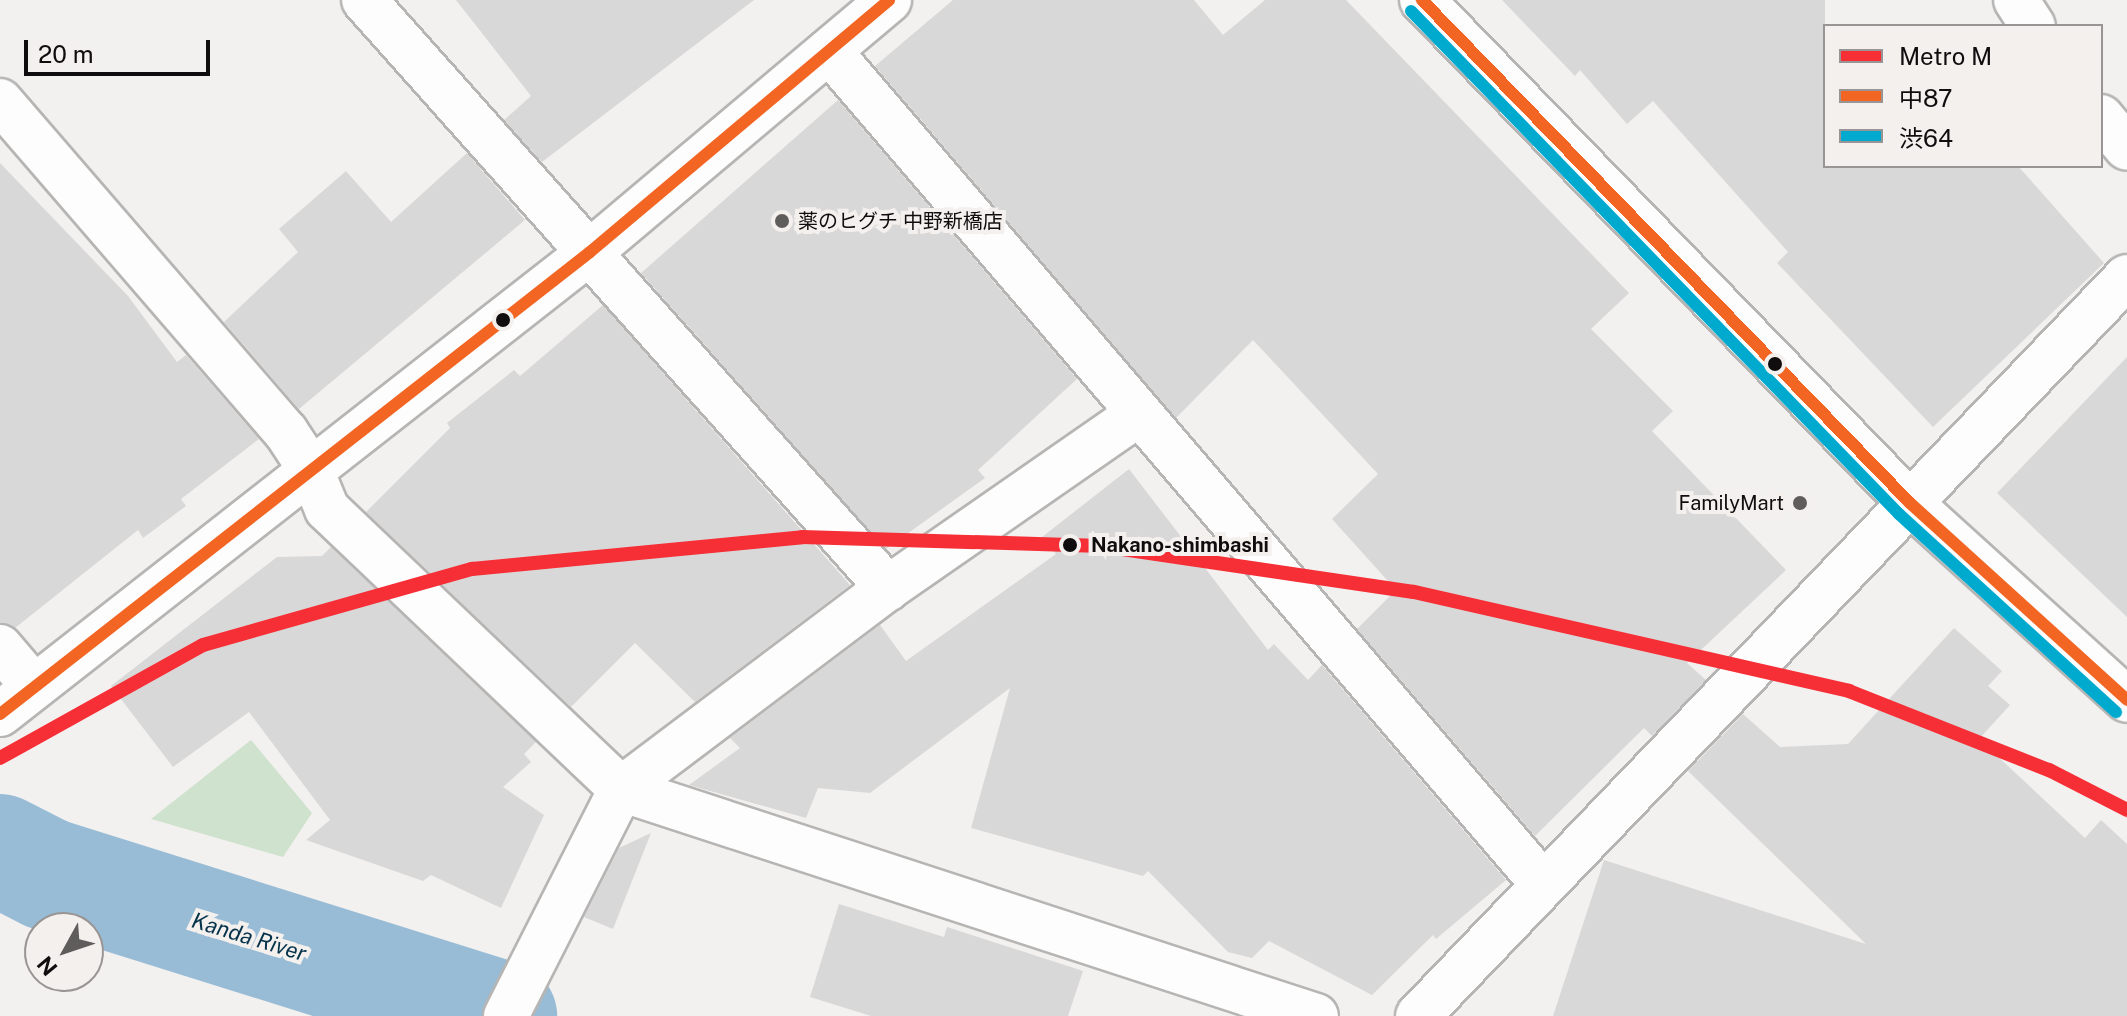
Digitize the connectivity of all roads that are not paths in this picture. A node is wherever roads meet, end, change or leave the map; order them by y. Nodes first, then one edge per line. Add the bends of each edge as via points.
1 (364, 0) edge
2 (889, 0) edge
3 (1422, 0) edge
4 (2016, 0) edge
5 (2032, 24) edge
6 (829, 51) junction
7 (0, 101) edge
8 (2103, 119) edge
9 (2127, 148) edge
10 (590, 252) junction
11 (2127, 277) edge
12 (1138, 414) junction
13 (311, 470) junction
14 (1910, 503) junction
15 (888, 588) junction
16 (0, 647) edge
17 (34, 687) junction
18 (2127, 700) edge
19 (0, 714) edge
20 (621, 789) junction
21 (1542, 883) junction
22 (506, 1016) edge
23 (1316, 1016) edge
24 (1418, 1016) edge

1 - 10 street
2 - 6 street
3 - 14 street
4 - 5 street
6 - 10 street
6 - 12 street
7 - 13 street via 286,432
8 - 9 street
10 - 13 street
10 - 15 street
11 - 14 street
12 - 15 street
12 - 21 street
13 - 17 street
13 - 20 street via 327,509
14 - 18 street
14 - 21 street
15 - 20 street
16 - 17 street
17 - 19 street
20 - 22 street
20 - 23 street
21 - 24 street

